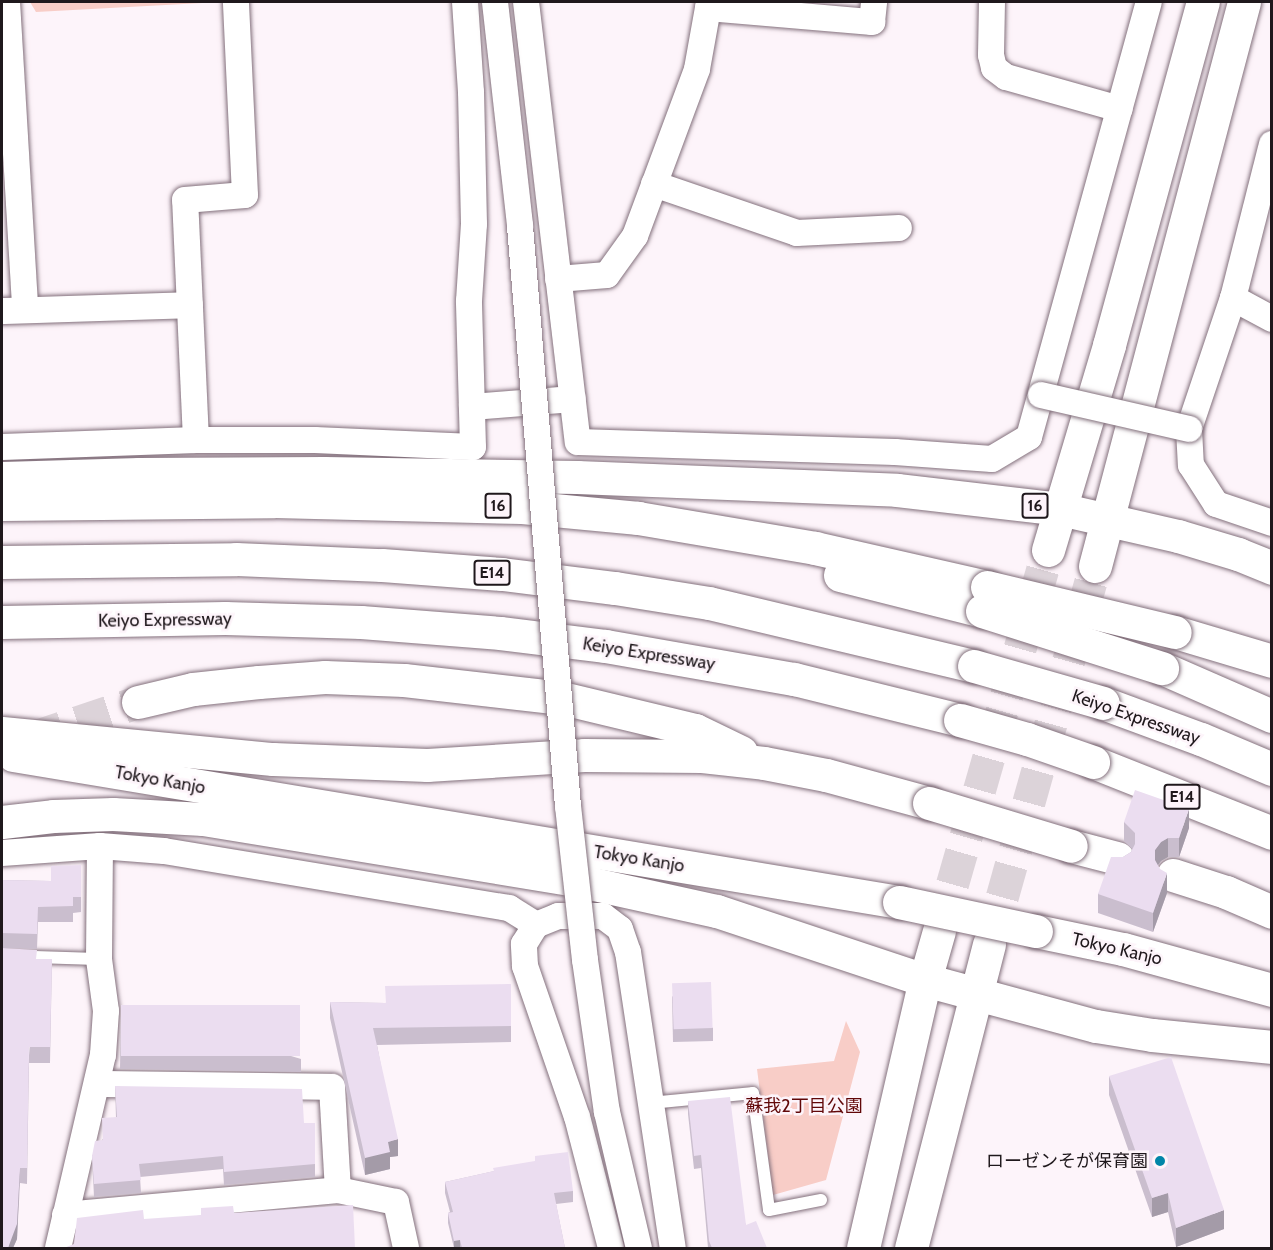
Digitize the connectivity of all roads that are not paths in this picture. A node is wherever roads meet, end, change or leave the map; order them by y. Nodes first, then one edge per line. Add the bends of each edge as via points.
1 (7, 2) edge
2 (237, 2) edge
3 (465, 2) edge
4 (495, 2) edge
5 (526, 2) edge
6 (874, 2) edge
7 (992, 2) edge
8 (1149, 2) edge
9 (1203, 2) edge
10 (1244, 2) edge
11 (709, 5) edge
12 (1120, 109) junction
13 (1272, 144) edge
14 (654, 184) junction
15 (898, 228) dead end
16 (558, 279) junction
17 (1233, 298) junction
18 (190, 305) junction
19 (13, 310) edge
20 (1272, 319) edge
21 (1041, 395) junction
22 (573, 399) junction
23 (472, 406) junction
24 (1189, 429) junction
25 (196, 440) junction
26 (2, 447) edge
27 (2, 478) edge
28 (2, 504) edge
29 (1060, 509) junction
30 (1108, 520) junction
31 (1272, 523) edge
32 (1048, 550) tunnel mouth
33 (2, 562) edge
34 (1095, 566) tunnel mouth
35 (1272, 568) edge
36 (985, 599) junction
37 (2, 622) edge
38 (1272, 661) edge
39 (138, 702) tunnel mouth
40 (1272, 716) edge
41 (2, 733) edge
42 (2, 753) edge
43 (764, 763) junction
44 (1272, 769) edge
45 (2, 822) edge
46 (1272, 833) edge
47 (100, 846) junction
48 (2, 853) edge
49 (1118, 858) edge
50 (1173, 875) dead end
51 (1272, 912) edge
52 (536, 925) junction
53 (939, 931) tunnel mouth
54 (989, 944) tunnel mouth
55 (2, 956) edge
56 (99, 959) junction
57 (925, 980) junction
58 (1272, 990) edge
59 (975, 993) junction
60 (1272, 1047) edge
61 (97, 1084) junction
62 (651, 1102) junction
63 (338, 1190) junction
64 (821, 1200) dead end
65 (65, 1215) junction
66 (58, 1248) edge
67 (406, 1248) edge
68 (611, 1248) edge
69 (639, 1248) edge
70 (673, 1248) edge
71 (864, 1248) edge
72 (911, 1248) edge

1 - 19 street
2 - 18 street via 245,195 184,200
3 - 23 street via 474,213 469,301
4 - 69 street, bridge via 520,226 568,806 585,960 607,1112
5 - 16 street
6 - 11 street via 872,22
7 - 12 street via 994,68 1006,77
8 - 12 street
9 - 29 main road
10 - 30 main road
11 - 14 street via 697,69
12 - 21 street
13 - 17 street
14 - 15 street via 797,233
14 - 16 street via 635,236 607,274
16 - 22 street
17 - 20 street
17 - 24 street
18 - 19 street
18 - 25 street
21 - 22 street via 1029,436 992,459 578,442
21 - 24 street, bridge
22 - 23 street
23 - 25 street via 473,447 315,440
24 - 31 street via 1191,465 1216,504
25 - 26 street
27 - 29 main road, 16 via 301,473 576,477 897,490
28 - 36 main road, 16 via 274,501 522,507 638,518 727,533 772,558
29 - 30 main road, 16
29 - 32 main road
30 - 34 main road
30 - 35 main road, 16 via 1238,554
33 - 44 main road, Keiyo Expressway / E14, bridge via 236,559 382,565 502,574 709,603 885,643 1103,703
36 - 38 main road, bridge via 1175,632
36 - 40 main road, bridge
37 - 46 main road, Keiyo Expressway / E14, bridge via 225,618 361,622 606,646 794,679 960,720 1093,762
39 - 43 main road via 193,689 259,682 325,677 404,680 562,698 635,714 695,730
41 - 43 main road via 273,759 427,765 584,755 702,756
42 - 58 main road, Tokyo Kanjo, bridge via 899,902 1124,949
43 - 49 main road, bridge via 838,778
45 - 57 main road via 112,814 203,819 580,881 717,910
47 - 48 street
47 - 52 street via 238,862 497,906
47 - 56 street
50 - 51 main road
52 - 62 street via 558,916 603,916 620,929 628,952
52 - 68 street via 524,944 525,966 576,1117
53 - 57 main road
54 - 59 main road
55 - 56 lane
56 - 61 street via 106,1011
57 - 59 main road
57 - 71 main road
59 - 60 main road via 1096,1026
59 - 72 main road
61 - 63 street via 332,1087
61 - 65 street
62 - 64 lane via 753,1093 769,1210
62 - 70 street
63 - 65 street
63 - 67 street via 396,1202
65 - 66 street

